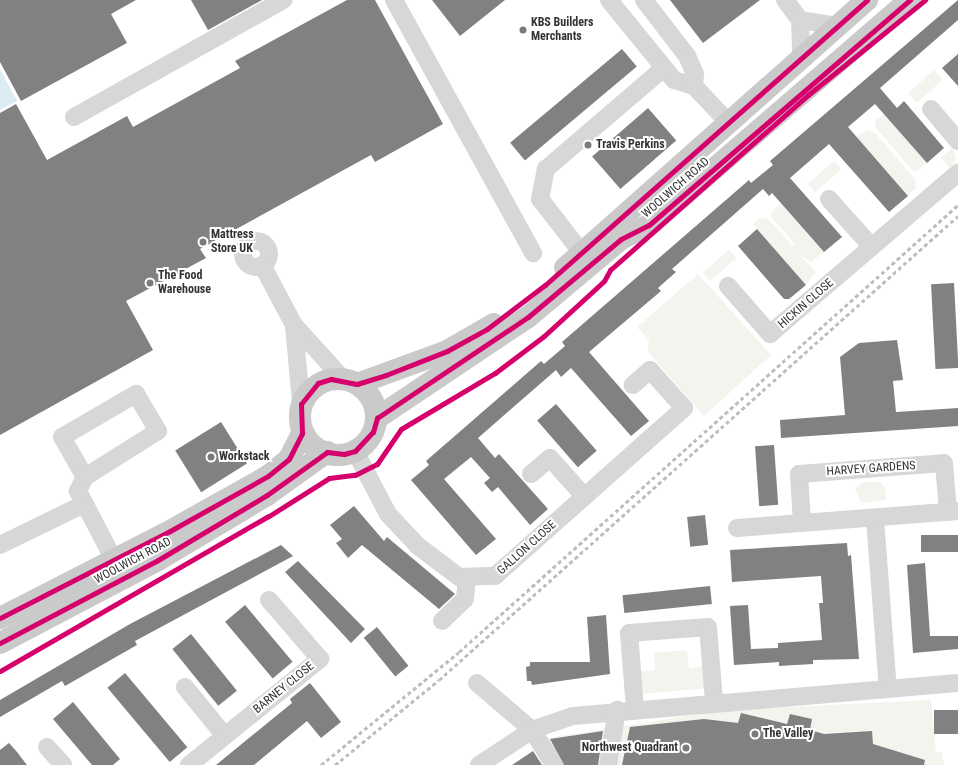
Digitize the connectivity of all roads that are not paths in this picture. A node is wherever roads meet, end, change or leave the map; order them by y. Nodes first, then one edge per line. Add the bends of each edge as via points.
1 (283, 0) edge
2 (394, 0) edge
3 (609, 0) edge
4 (644, 0) edge
5 (785, 0) edge
6 (867, 0) edge
7 (910, 0) edge
8 (800, 20) junction
9 (836, 26) junction
10 (801, 56) junction
11 (664, 68) junction
12 (694, 86) junction
13 (931, 109) dead end
14 (74, 117) dead end
15 (728, 122) junction
16 (958, 141) edge
17 (958, 173) edge
18 (829, 199) dead end
19 (872, 247) junction
20 (533, 253) dead end
21 (582, 253) junction
22 (262, 265) dead end
23 (728, 286) dead end
24 (294, 325) junction
25 (350, 382) junction
26 (633, 385) dead end
27 (301, 404) junction
28 (377, 418) junction
29 (302, 433) junction
30 (355, 451) junction
31 (327, 452) junction
32 (531, 474) dead end
33 (85, 477) junction
34 (584, 496) junction
35 (82, 505) junction
36 (953, 512) edge
37 (875, 518) junction
38 (802, 523) junction
39 (737, 528) dead end
40 (0, 545) edge
41 (114, 560) junction
42 (467, 577) junction
43 (270, 600) dead end
44 (0, 618) edge
45 (442, 621) dead end
46 (0, 643) edge
47 (477, 683) dead end
48 (958, 683) edge
49 (185, 687) dead end
50 (888, 689) junction
51 (714, 702) junction
52 (635, 709) junction
53 (617, 710) junction
54 (532, 730) junction
55 (225, 736) junction
56 (47, 747) dead end
57 (63, 765) edge
58 (189, 765) edge
59 (479, 765) edge
60 (554, 765) edge
61 (608, 765) edge

1 - 14 street
2 - 20 street
3 - 11 street
4 - 12 street via 687,56 695,74
5 - 8 street
6 - 9 main road, WOOLWICH ROAD
7 - 28 main road, WOOLWICH ROAD via 649,225 621,239 528,317
8 - 9 street
8 - 10 street
9 - 10 main road, WOOLWICH ROAD
10 - 15 main road, WOOLWICH ROAD
11 - 12 street via 674,80
11 - 21 street via 546,169 540,199
12 - 15 street
13 - 16 street
15 - 21 main road, WOOLWICH ROAD
17 - 19 street, HICKIN CLOSE
18 - 19 street
19 - 23 street, HICKIN CLOSE via 770,334
21 - 25 main road, WOOLWICH ROAD via 487,329 447,351
22 - 24 street
24 - 25 street
24 - 27 street
25 - 27 main road, WOOLWICH ROAD via 318,383
25 - 28 main road via 373,400
26 - 34 street, GALLON CLOSE via 650,370 684,408
27 - 29 main road, WOOLWICH ROAD
28 - 30 main road via 374,432
29 - 31 main road via 308,442
29 - 41 main road, WOOLWICH ROAD via 289,459 268,476
30 - 31 main road via 344,454
30 - 42 street, GALLON CLOSE via 388,514 418,546 459,576
31 - 46 main road, WOOLWICH ROAD via 267,495 158,560
32 - 34 street via 550,458
33 - 33 street via 158,431 136,394 62,437
33 - 35 street via 78,491
34 - 42 street, GALLON CLOSE via 495,576
35 - 40 street
35 - 41 street
36 - 37 street, HARVEY GARDENS
36 - 38 street, HARVEY GARDENS via 944,463 799,474
37 - 38 street, HARVEY GARDENS
37 - 50 street
38 - 39 street, HARVEY GARDENS
41 - 44 main road, WOOLWICH ROAD
42 - 45 street via 465,599
43 - 55 street, BARNEY CLOSE via 320,659
47 - 54 street
48 - 50 street
49 - 55 street
50 - 51 street
51 - 52 street
51 - 52 street via 708,627 629,634
52 - 53 street
53 - 54 street via 573,716
53 - 61 street
54 - 59 street
54 - 60 street
55 - 58 street, BARNEY CLOSE
56 - 57 street

